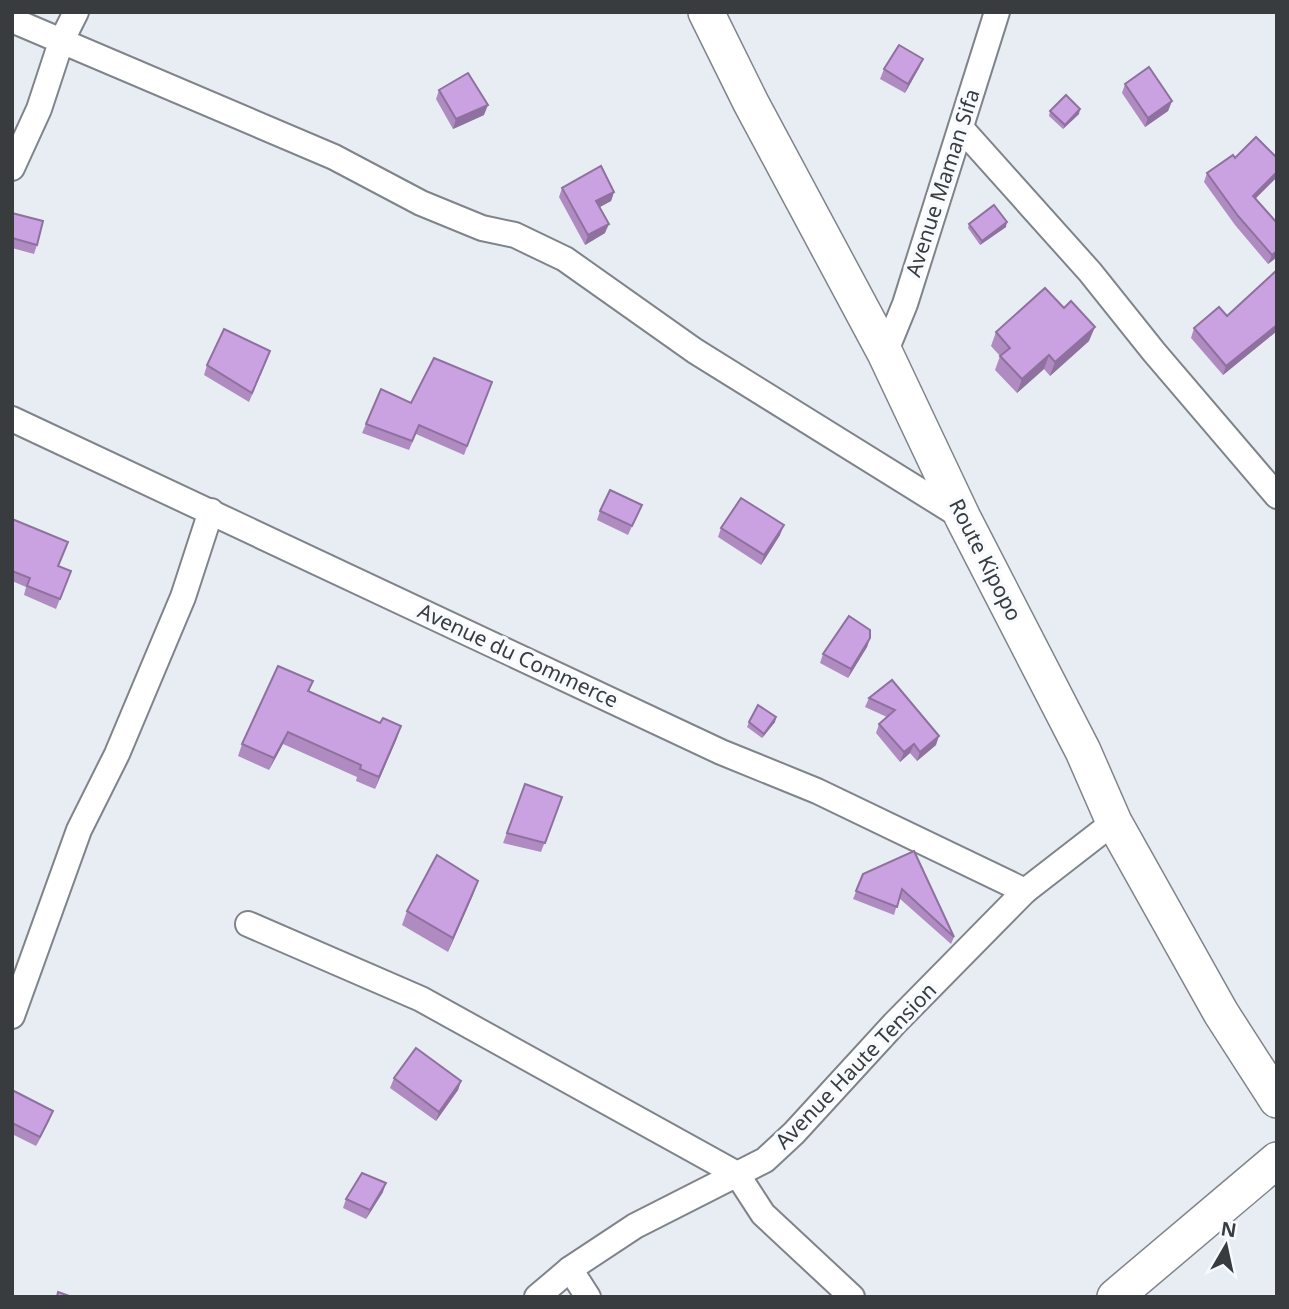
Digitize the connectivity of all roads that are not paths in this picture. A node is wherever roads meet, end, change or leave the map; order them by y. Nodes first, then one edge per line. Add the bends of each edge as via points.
1 (76, 12) edge
2 (706, 12) edge
3 (997, 12) edge
4 (12, 20) edge
5 (61, 43) junction
6 (961, 128) junction
7 (12, 168) edge
8 (885, 353) junction
9 (12, 419) edge
10 (1277, 496) edge
11 (211, 511) junction
12 (963, 518) junction
13 (1114, 822) junction
14 (1024, 891) junction
15 (248, 924) dead end
16 (12, 1016) edge
17 (1277, 1100) edge
18 (1277, 1160) edge
19 (737, 1174) junction
20 (570, 1269) junction
21 (537, 1297) edge
22 (588, 1297) edge
23 (852, 1297) edge
24 (1115, 1297) edge

1 - 5 street
2 - 8 main road, Route Kipopo
3 - 6 street, Avenue Maman Sifa
4 - 5 street
5 - 7 street via 39,109
5 - 12 street via 334,157 421,203 482,228 515,234 565,259 695,351
6 - 8 street, Avenue Maman Sifa
6 - 10 street via 1090,272
8 - 12 main road, Route Kipopo
9 - 11 street, Avenue du Commerce
11 - 14 street, Avenue du Commerce
11 - 16 street via 183,597 117,754 79,830
12 - 13 main road, Route Kipopo via 1083,751
13 - 14 street, Avenue Haute Tension
13 - 17 main road, Route Kipopo via 1221,1013
14 - 19 street, Avenue Haute Tension via 777,1150
15 - 19 street via 421,999
18 - 24 main road
19 - 20 street, Avenue Haute Tension via 655,1214
19 - 23 street via 763,1214
20 - 21 street, Avenue Haute Tension
20 - 22 street

